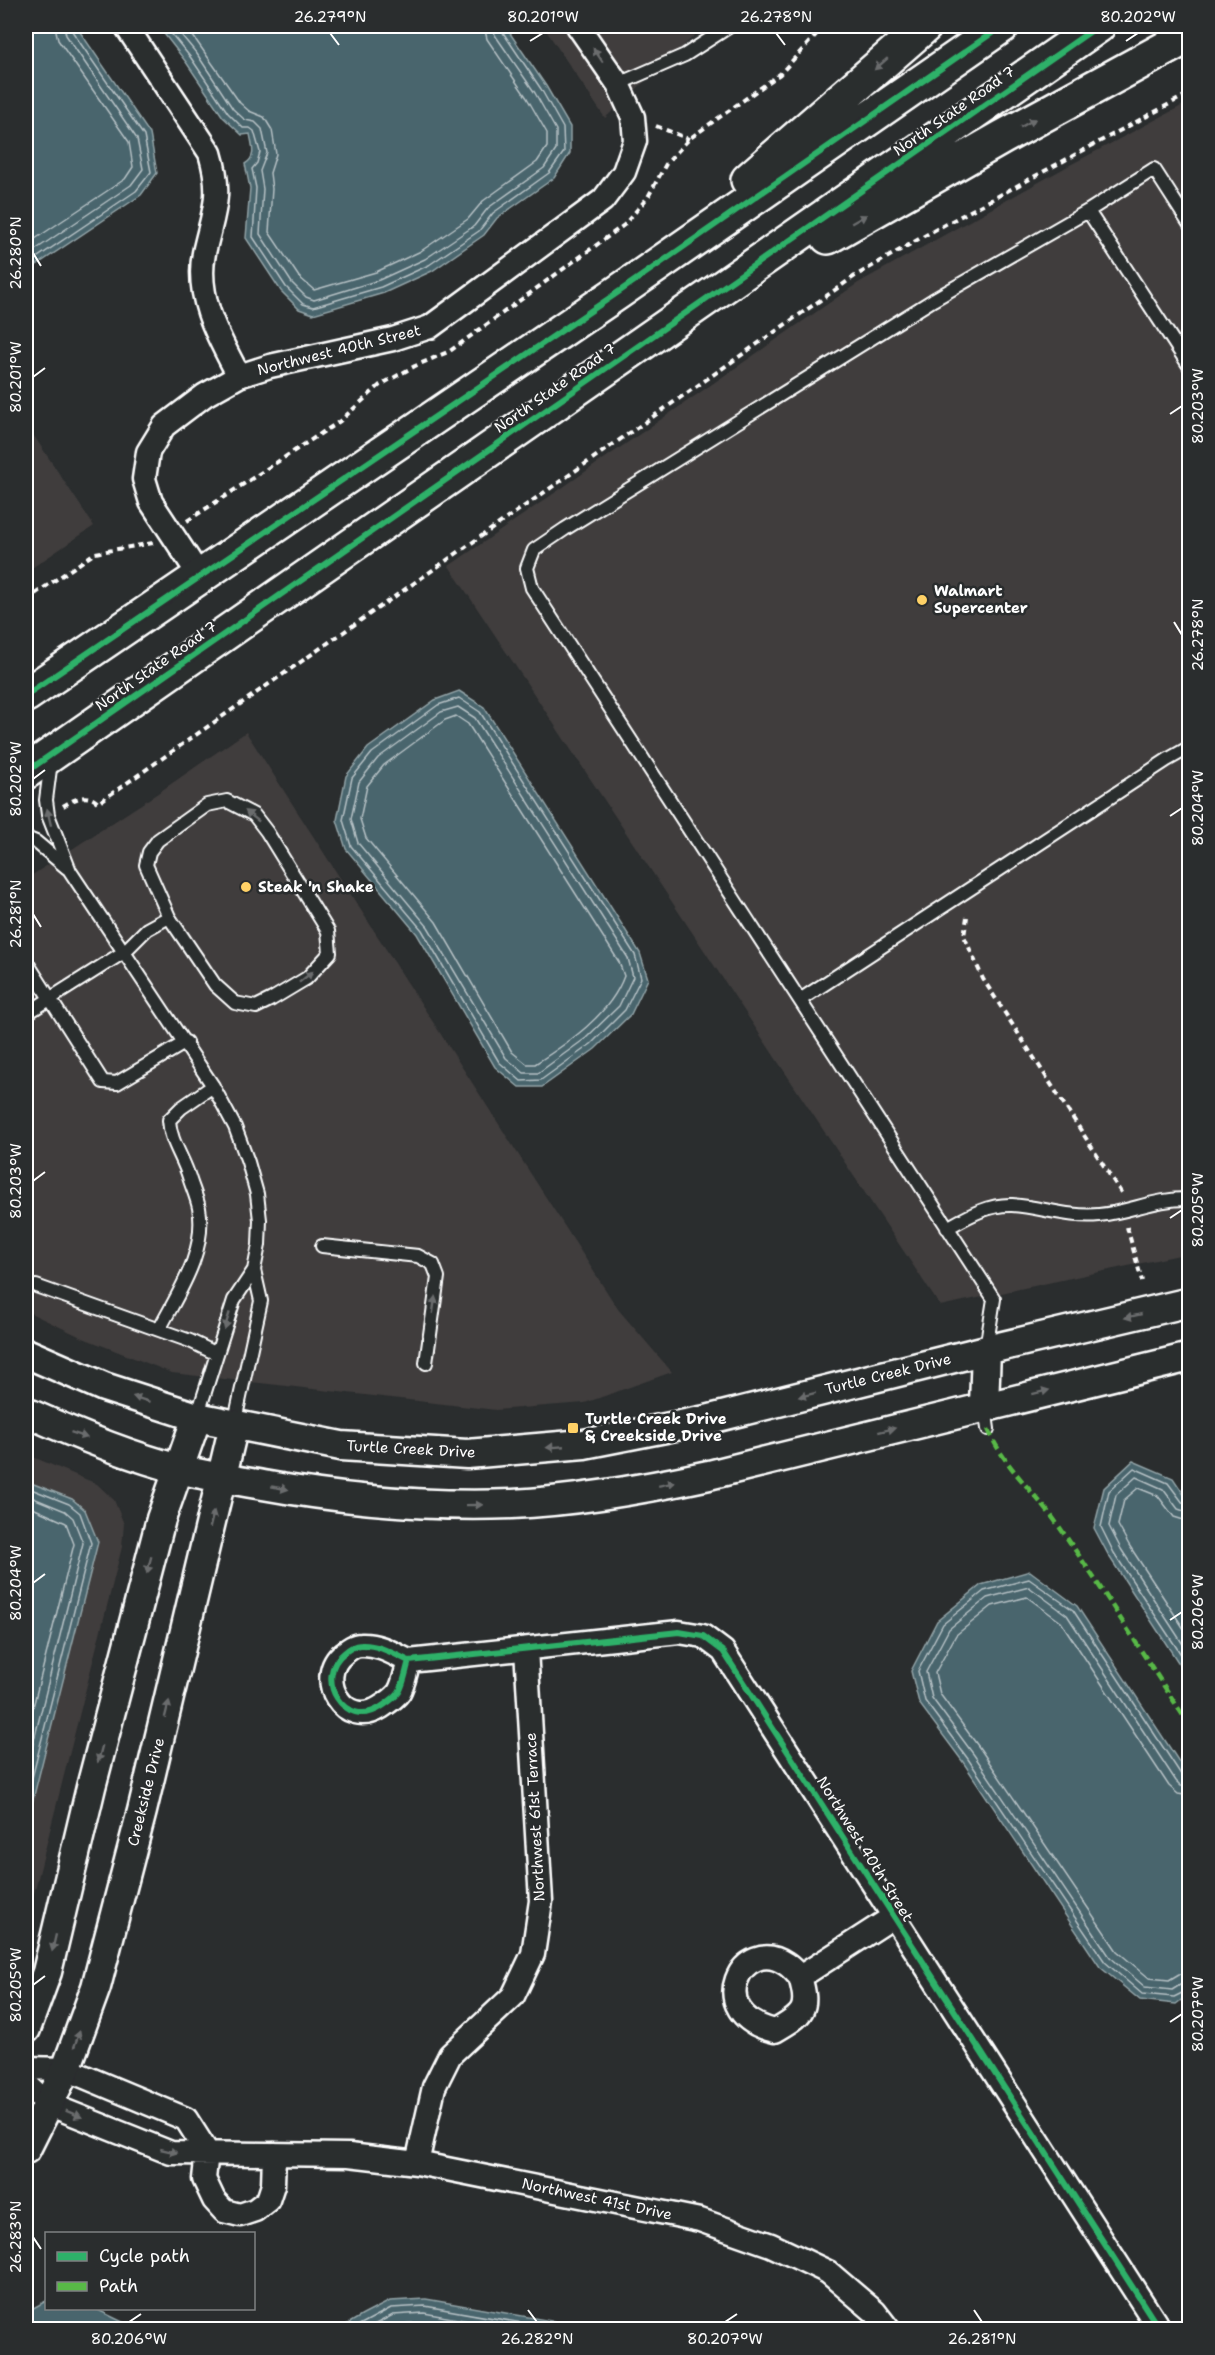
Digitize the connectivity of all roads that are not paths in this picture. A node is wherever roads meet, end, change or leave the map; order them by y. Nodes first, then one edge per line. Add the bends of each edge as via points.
1 (126, 26) edge
2 (578, 26) edge
3 (729, 26) edge
4 (925, 26) edge
5 (1002, 26) edge
6 (1098, 26) edge
7 (1190, 35) edge
8 (618, 84) junction
9 (1088, 211) junction
10 (1190, 225) edge
11 (617, 293) junction
12 (643, 341) junction
13 (1190, 367) edge
14 (240, 376) junction
15 (199, 575) junction
16 (26, 695) edge
17 (1190, 747) edge
18 (52, 753) junction
19 (26, 772) edge
20 (26, 838) edge
21 (70, 871) junction
22 (169, 917) junction
23 (124, 952) junction
24 (26, 962) edge
25 (50, 998) junction
26 (800, 1000) junction
27 (26, 1014) edge
28 (186, 1042) junction
29 (213, 1086) junction
30 (1190, 1199) edge
31 (947, 1228) junction
32 (322, 1246) dead end
33 (254, 1270) junction
34 (36, 1286) dead end
35 (1190, 1302) edge
36 (159, 1330) junction
37 (986, 1350) junction
38 (26, 1353) edge
39 (218, 1354) junction
40 (1190, 1357) edge
41 (426, 1363) dead end
42 (26, 1412) edge
43 (197, 1417) junction
44 (986, 1418) junction
45 (234, 1425) junction
46 (179, 1469) junction
47 (222, 1478) junction
48 (526, 1649) junction
49 (409, 1661) dead end
50 (893, 1917) junction
51 (800, 1977) dead end
52 (26, 2029) edge
53 (26, 2068) edge
54 (66, 2069) junction
55 (26, 2084) edge
56 (148, 2103) junction
57 (48, 2104) junction
58 (133, 2138) junction
59 (26, 2148) edge
60 (207, 2152) junction
61 (274, 2154) junction
62 (417, 2163) junction
63 (890, 2330) edge
64 (1160, 2330) edge

1 - 14 street via 210,153 218,194 204,254 204,296 211,319
8 -> 2 street, Northwest 40th Street
3 - 8 lane via 685,55
4 -> 11 main road
5 - 11 main road
6 - 12 main road, North State Road 7
12 -> 7 main road
8 - 14 street, Northwest 40th Street via 633,117 635,141 624,172 603,200 430,327
9 - 10 lane via 1154,169
9 - 13 lane
9 - 26 lane via 933,300 565,529 534,550 527,568 532,588
11 - 15 main road
12 - 18 main road, North State Road 7
14 - 15 street, Northwest 40th Street via 205,394 164,426 148,453 144,479 151,502
15 - 16 main road
17 - 26 lane
18 - 19 main road, North State Road 7
21 -> 18 lane via 48,815
20 - 21 lane
21 - 23 lane
22 -> 22 lane via 215,985 235,1002 256,1007 308,978 330,953 328,931 267,832 254,815 227,801 207,805 149,852 146,866
22 - 23 lane via 147,929
23 - 25 lane
23 - 28 lane
24 - 25 lane
25 - 27 lane
25 - 28 lane via 103,1082 117,1083
26 - 31 lane
28 - 29 lane
29 - 33 lane via 235,1127 256,1194 260,1220
29 - 36 lane via 169,1120 170,1134 199,1208 199,1241 188,1273
30 - 31 lane via 1164,1199 1100,1215 1077,1216 1009,1205 974,1213
31 - 37 lane via 994,1299
41 -> 32 lane via 438,1277 433,1264 418,1256
33 -> 39 lane via 234,1300
33 - 45 lane via 261,1301
34 - 36 lane
35 -> 37 street, Turtle Creek Drive
36 - 39 lane
37 - 44 street
37 -> 45 street, Turtle Creek Drive via 706,1420 584,1444 467,1454 341,1446
43 -> 38 street, Turtle Creek Drive via 104,1387
39 - 43 lane
44 -> 40 street
42 -> 46 street
43 - 45 street, Turtle Creek Drive
43 - 46 street
47 -> 44 street via 328,1497 463,1505 546,1501 640,1490
45 - 47 street, Creekside Drive
46 - 47 street
46 -> 52 street via 161,1519 47,1972
54 -> 47 street, Creekside Drive via 96,1987
48 - 49 street, Northwest 40th Street
48 - 50 street, Northwest 40th Street via 679,1632 703,1636 723,1651
48 - 62 street, Northwest 61st Terrace via 541,1901 533,1954 513,1996 450,2055 434,2087
50 - 51 street
50 - 64 street, Northwest 40th Street
53 - 54 street
54 - 56 street
54 - 57 street, Creekside Drive
55 - 57 street, Northwest 41st Drive
56 - 58 street
56 - 60 street via 186,2119
57 -> 58 street, Northwest 41st Drive
57 - 59 street, Creekside Drive
58 -> 60 street, Northwest 41st Drive via 171,2153
60 - 61 street, Northwest 41st Drive
60 - 61 street via 204,2179 214,2200 224,2211 240,2216 255,2211 268,2200 273,2185
61 - 62 street, Northwest 41st Drive via 349,2155
62 - 63 street, Northwest 41st Drive via 700,2220 771,2245 828,2272

